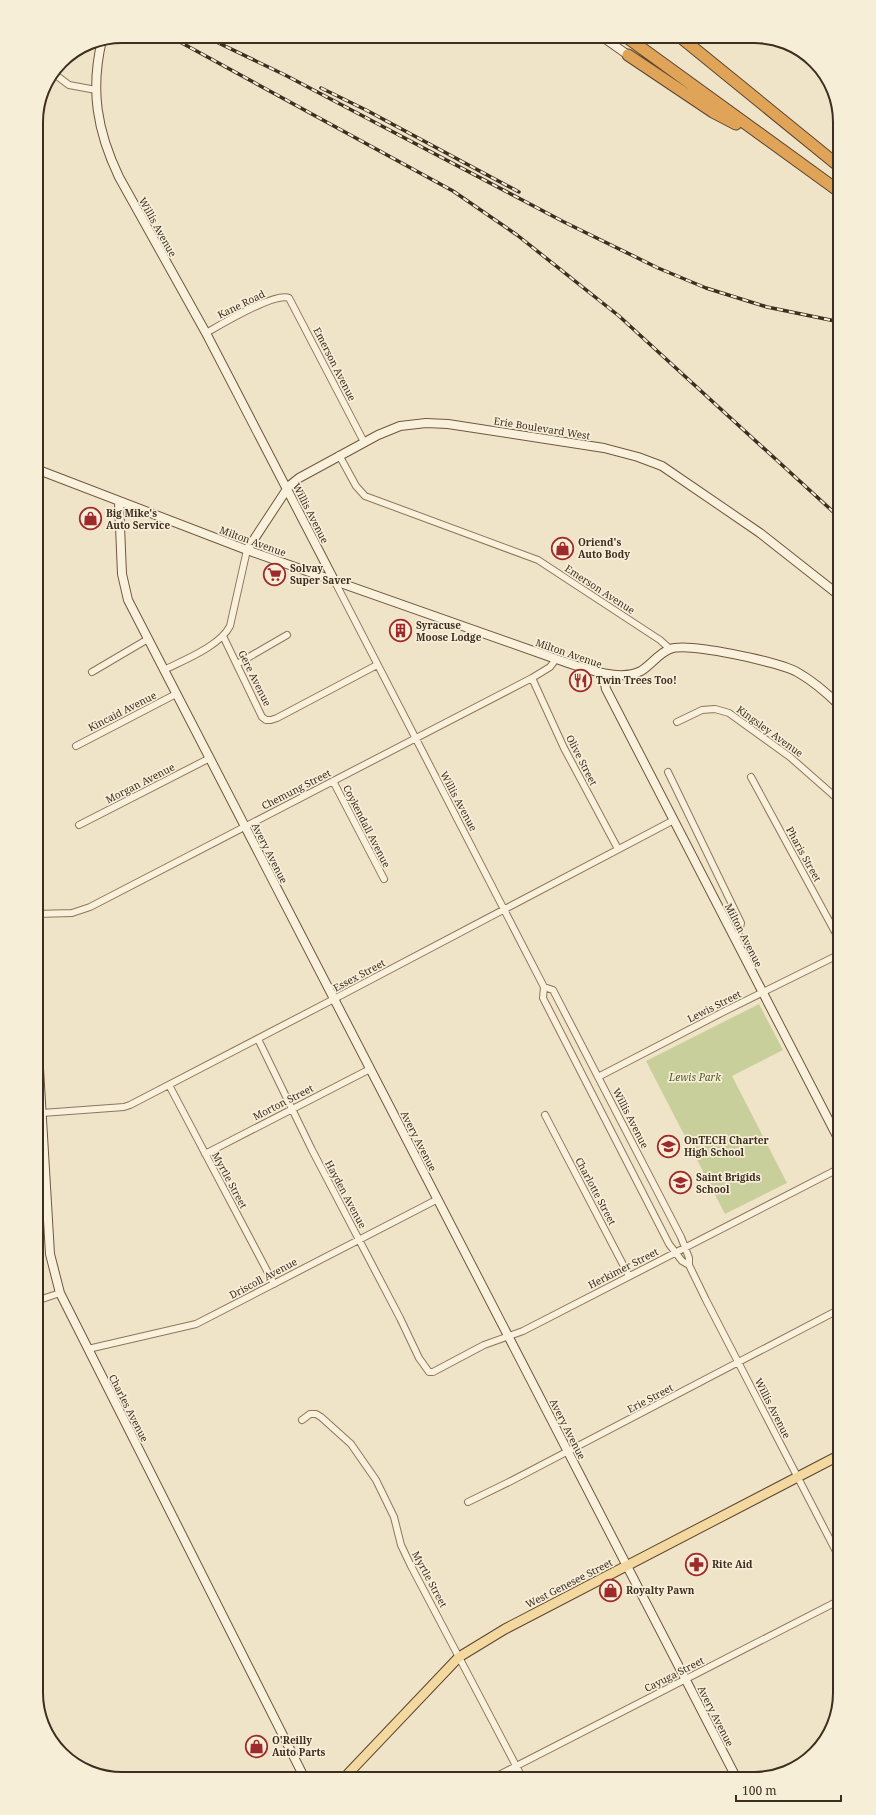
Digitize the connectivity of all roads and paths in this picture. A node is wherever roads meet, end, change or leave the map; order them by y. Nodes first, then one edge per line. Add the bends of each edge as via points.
1 (611, 43) edge
2 (635, 43) edge
3 (688, 43) edge
4 (101, 46) edge
5 (628, 56) joint
6 (58, 76) edge
7 (96, 90) junction
8 (776, 147) junction
9 (833, 161) edge
10 (833, 187) edge
11 (286, 296) joint
12 (206, 333) junction
13 (364, 442) junction
14 (339, 455) junction
15 (43, 472) edge
16 (287, 489) junction
17 (119, 502) junction
18 (246, 550) junction
19 (334, 580) junction
20 (833, 590) edge
21 (287, 635) dead end
22 (223, 636) junction
23 (148, 639) junction
24 (670, 649) junction
25 (556, 659) junction
26 (237, 664) junction
27 (377, 665) junction
28 (164, 670) junction
29 (92, 672) dead end
30 (603, 673) junction
31 (532, 678) junction
32 (176, 694) junction
33 (833, 699) edge
34 (677, 722) dead end
35 (415, 738) junction
36 (76, 746) dead end
37 (210, 758) junction
38 (668, 772) dead end
39 (751, 777) dead end
40 (333, 781) junction
41 (833, 795) edge
42 (674, 820) junction
43 (78, 825) dead end
44 (245, 826) junction
45 (618, 849) junction
46 (384, 879) dead end
47 (503, 909) junction
48 (43, 914) edge
49 (833, 927) edge
50 (735, 938) junction
51 (833, 957) edge
52 (544, 988) junction
53 (763, 992) junction
54 (334, 1000) junction
55 (258, 1039) junction
56 (370, 1069) junction
57 (598, 1077) junction
58 (169, 1085) junction
59 (292, 1108) junction
60 (43, 1113) edge
61 (545, 1115) dead end
62 (833, 1128) edge
63 (43, 1131) edge
64 (205, 1154) junction
65 (833, 1172) edge
66 (438, 1199) junction
67 (359, 1239) junction
68 (685, 1247) junction
69 (674, 1253) junction
70 (689, 1265) junction
71 (629, 1276) junction
72 (274, 1284) junction
73 (60, 1293) junction
74 (43, 1299) edge
75 (833, 1313) edge
76 (508, 1336) junction
77 (88, 1349) junction
78 (419, 1358) joint
79 (738, 1363) junction
80 (302, 1420) dead end
81 (568, 1452) junction
82 (833, 1459) edge
83 (798, 1477) junction
84 (468, 1502) dead end
85 (833, 1545) edge
86 (627, 1566) junction
87 (833, 1604) edge
88 (459, 1657) junction
89 (686, 1679) junction
90 (516, 1765) junction
91 (301, 1772) edge
92 (350, 1772) edge
93 (504, 1772) edge
94 (520, 1772) edge
95 (733, 1772) edge

1 - 5 street
2 - 8 highway
3 - 9 highway
4 - 7 street, Willis Avenue
5 - 8 highway via 713,112
6 - 7 street via 69,85
7 - 12 street, Willis Avenue via 100,123 108,153
8 - 10 highway
11 - 12 street, Kane Road via 251,309
11 - 13 street, Emerson Avenue via 292,302
12 - 16 street, Willis Avenue
13 - 14 street, Erie Boulevard West
13 - 20 street, Erie Boulevard West via 400,426 448,424 604,448 638,457 662,466 690,483 760,533
14 - 16 street, Erie Boulevard West via 299,478
14 - 24 street, Emerson Avenue via 356,486 365,496 538,560 658,638
15 - 17 street, Milton Avenue
16 - 18 street, Erie Boulevard West
16 - 19 street, Willis Avenue
17 - 18 street, Milton Avenue
17 - 23 street, Avery Avenue via 121,566 125,592
18 - 19 street, Milton Avenue
18 - 22 street via 230,626
19 - 25 street, Milton Avenue
19 - 27 street, Willis Avenue
21 - 26 street
22 - 26 street, Gere Avenue
22 - 28 street
23 - 28 street, Avery Avenue
23 - 29 street
24 - 30 street via 638,672 615,675
24 - 33 street via 685,647 785,666
25 - 30 street, Milton Avenue
25 - 31 street, Chemung Street via 550,668
26 - 27 street, Gere Avenue via 262,717 266,720 272,720
27 - 35 street, Willis Avenue
28 - 32 street, Avery Avenue
30 - 42 street, Milton Avenue via 606,689
31 - 35 street, Chemung Street
31 - 45 street, Olive Street via 564,748
32 - 36 street, Kincaid Avenue
32 - 37 street, Avery Avenue
34 - 41 street, Kingsley Avenue via 702,710 715,708 729,713 790,757
35 - 40 street, Chemung Street
35 - 47 street, Willis Avenue
37 - 43 street, Morgan Avenue
37 - 44 street, Avery Avenue
38 - 50 street via 741,923
39 - 49 street, Pharis Street
40 - 44 street, Chemung Street
40 - 46 street, Coykendall Avenue
42 - 45 street, Essex Street
42 - 50 street, Milton Avenue
44 - 48 street, Chemung Street via 90,907 72,912
44 - 54 street, Avery Avenue
45 - 47 street, Essex Street
47 - 52 street, Willis Avenue
47 - 54 street, Essex Street
50 - 53 street, Milton Avenue
51 - 53 street, Lewis Street
52 - 57 street, Willis Avenue via 553,990
52 - 69 street, Willis Avenue via 543,998
53 - 57 street, Lewis Street
53 - 62 street, Milton Avenue
54 - 55 street, Essex Street
54 - 56 street, Avery Avenue
55 - 58 street, Essex Street
55 - 59 street, Hayden Avenue
56 - 59 street, Morton Street
56 - 66 street, Avery Avenue
57 - 68 street, Willis Avenue
58 - 60 street, Essex Street via 124,1107
58 - 64 street, Myrtle Street
59 - 64 street, Morton Street
59 - 67 street, Hayden Avenue
61 - 71 street, Charlotte Street
63 - 73 street, Charles Avenue via 50,1254
64 - 72 street, Myrtle Street
65 - 68 street, Herkimer Street
66 - 67 street, Driscoll Avenue
66 - 76 street, Avery Avenue
67 - 72 street, Driscoll Avenue
67 - 78 street, Hayden Avenue
68 - 69 street, Herkimer Street
68 - 70 street, Willis Avenue
69 - 70 street, Willis Avenue
69 - 71 street, Herkimer Street
70 - 79 street, Willis Avenue
71 - 76 street, Herkimer Street
72 - 77 street, Driscoll Avenue via 196,1324
73 - 74 street
73 - 77 street, Charles Avenue
75 - 79 street, Erie Street
76 - 78 street, Herkimer Street via 484,1345 433,1372 427,1371
76 - 81 street, Avery Avenue
77 - 91 street, Charles Avenue
79 - 81 street, Erie Street
79 - 83 street, Willis Avenue
80 - 88 street, Myrtle Street via 310,1414 316,1414 351,1444 365,1462 394,1517 401,1545 411,1566
81 - 84 street, Erie Street
81 - 86 street, Avery Avenue
82 - 83 main road, West Genesee Street
83 - 85 street, Willis Avenue
83 - 86 main road, West Genesee Street
86 - 88 main road, West Genesee Street via 505,1629
86 - 89 street, Avery Avenue
87 - 89 street, Cayuga Street
88 - 90 street, Myrtle Street
88 - 92 main road, West Genesee Street
89 - 90 street, Cayuga Street
89 - 95 street, Avery Avenue
90 - 93 street, Cayuga Street
90 - 94 street, Myrtle Street

